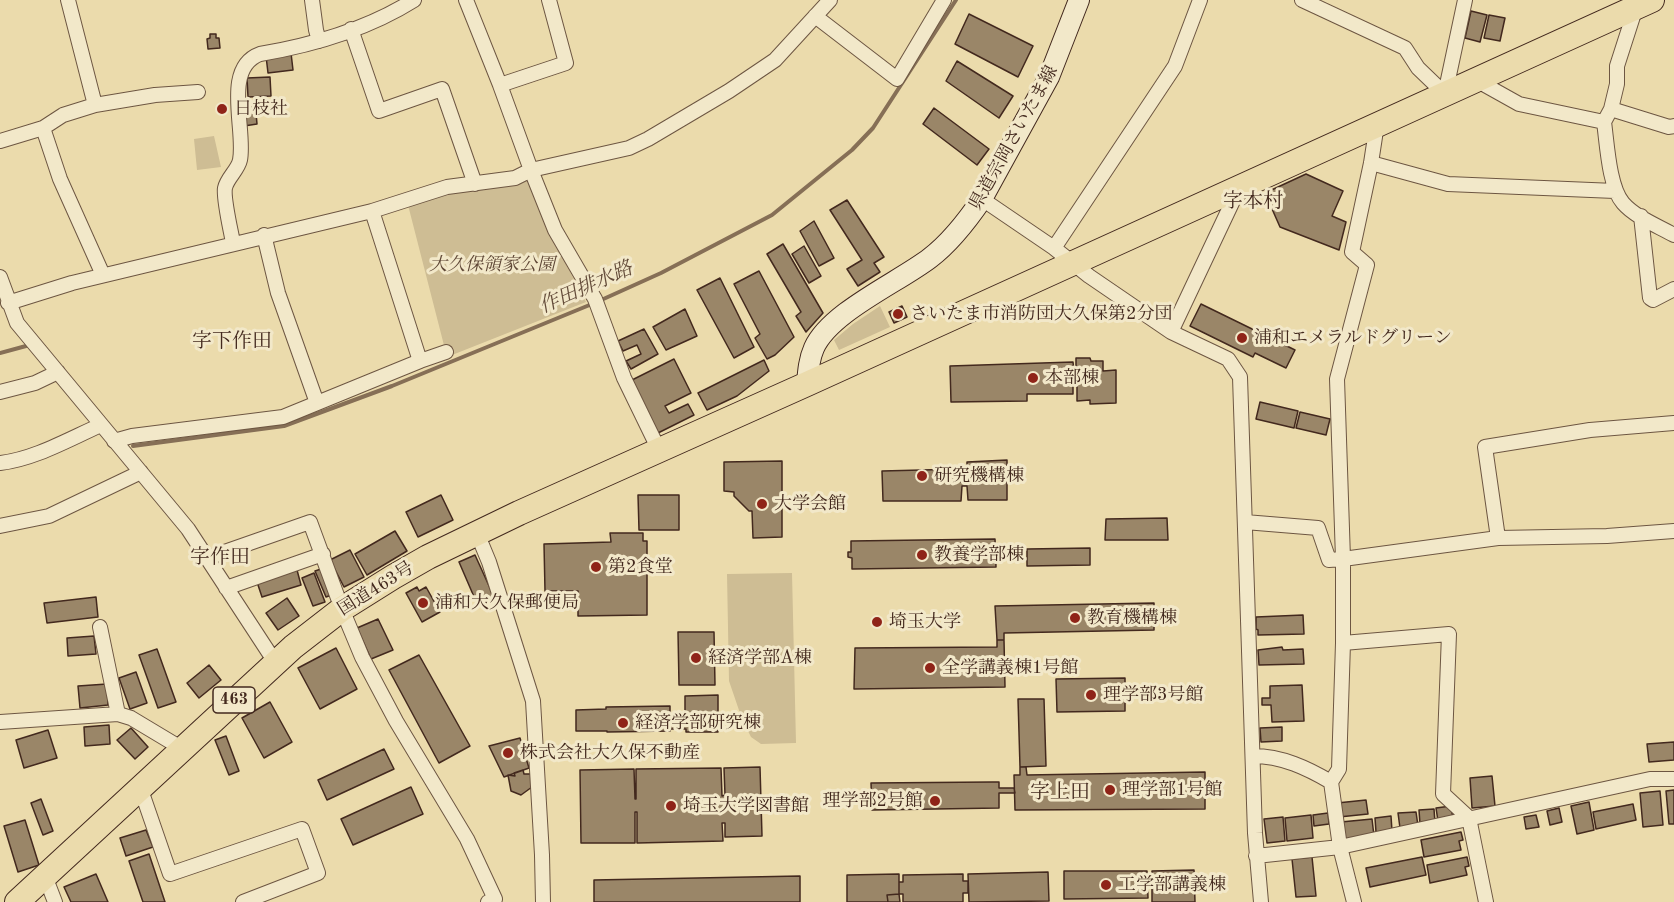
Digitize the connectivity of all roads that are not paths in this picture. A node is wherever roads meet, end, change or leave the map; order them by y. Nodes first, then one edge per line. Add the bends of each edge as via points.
1 (68, 0) edge
2 (312, 0) edge
3 (414, 0) edge
4 (466, 0) edge
5 (549, 0) edge
6 (830, 0) edge
7 (944, 0) edge
8 (1079, 0) edge
9 (1200, 0) edge
10 (1302, 0) edge
11 (1464, 0) edge
12 (1644, 4) edge
13 (815, 16) junction
14 (351, 29) junction
15 (320, 41) junction
16 (1476, 80) junction
17 (500, 85) junction
18 (198, 92) dead end
19 (1445, 94) junction
20 (95, 105) junction
21 (1611, 109) junction
22 (1604, 122) junction
23 (1377, 124) junction
24 (1674, 126) edge
25 (43, 128) junction
26 (0, 141) edge
27 (1371, 163) junction
28 (531, 170) junction
29 (475, 184) junction
30 (1240, 186) junction
31 (1615, 191) junction
32 (982, 199) junction
33 (372, 211) junction
34 (1641, 216) junction
35 (264, 235) junction
36 (1674, 235) edge
37 (233, 243) junction
38 (1054, 248) junction
39 (1073, 262) junction
40 (103, 275) junction
41 (0, 277) edge
42 (1674, 289) edge
43 (4, 296) edge
44 (1171, 333) junction
45 (446, 352) dead end
46 (420, 361) junction
47 (58, 372) junction
48 (807, 384) junction
49 (0, 392) edge
50 (317, 403) junction
51 (1674, 423) edge
52 (101, 425) junction
53 (114, 441) junction
54 (659, 450) junction
55 (0, 463) edge
56 (141, 472) junction
57 (1245, 522) junction
58 (0, 526) edge
59 (1674, 531) edge
60 (477, 533) junction
61 (1498, 538) junction
62 (323, 554) junction
63 (207, 558) junction
64 (1343, 559) junction
65 (226, 588) junction
66 (342, 609) junction
67 (100, 627) dead end
68 (1343, 643) junction
69 (275, 662) junction
70 (118, 714) junction
71 (0, 722) edge
72 (181, 748) junction
73 (1253, 756) junction
74 (1674, 779) edge
75 (1331, 782) junction
76 (140, 787) junction
77 (1469, 818) junction
78 (1340, 847) junction
79 (1256, 856) junction
80 (45, 876) junction
81 (17, 902) edge
82 (55, 902) edge
83 (243, 902) edge
84 (488, 902) edge
85 (543, 902) edge
86 (1261, 902) edge
87 (1354, 902) edge
88 (1486, 902) edge

1 - 20 street
2 - 15 street
3 - 14 street via 391,15
4 - 17 street
5 - 17 street via 566,63
6 - 13 street
7 - 13 street via 897,79
8 - 32 main road, 県道宗岡さいたま線 via 1049,77
9 - 38 street via 1175,66
10 - 19 street via 1405,48 1418,68
11 - 19 street
12 - 16 highway, 463
12 - 21 street via 1617,66
13 - 28 street via 775,60 648,139 629,148
14 - 15 street
14 - 29 street via 380,111 442,89
15 - 37 street via 253,56 244,66 238,92 240,161 225,189
16 - 19 highway, 463
16 - 22 street via 1519,104
17 - 28 street
18 - 20 street via 155,94
19 - 23 highway, 463
20 - 25 street via 63,115
21 - 22 street
21 - 24 street
22 - 31 street
23 - 27 street
23 - 30 highway, 463
25 - 26 street
25 - 40 street via 60,179
27 - 31 street via 1448,184
27 - 64 street via 1352,252 1367,265 1337,379
28 - 29 street via 515,178
28 - 54 street via 555,230 596,302 624,378
29 - 33 street via 447,187
30 - 39 highway, 463
30 - 44 street
31 - 34 street via 1623,203
32 - 38 street
32 - 48 main road, 県道宗岡さいたま線 via 958,232 930,258 824,333 811,356
33 - 35 street
33 - 46 street
34 - 36 street
34 - 42 street via 1650,298
35 - 37 street
35 - 50 street via 278,293
37 - 40 street
38 - 39 street
39 - 44 street
39 - 48 highway, 463
40 - 43 street via 43,291
41 - 43 street
43 - 47 street via 17,323
44 - 57 street via 1228,359 1240,377
45 - 46 street
46 - 50 street
47 - 49 street
47 - 52 street
48 - 54 highway, 国道463号 / 463
50 - 53 street via 284,417
51 - 61 street via 1590,430 1485,447
52 - 53 street
52 - 55 street via 32,456
53 - 56 street
54 - 60 highway, 国道463号 / 463
56 - 58 street via 48,516
56 - 63 street
57 - 64 street via 1318,528 1329,560
57 - 73 street
59 - 61 street
60 - 66 highway, 国道463号 / 463 via 428,557
60 - 85 street via 533,702
61 - 64 street
62 - 63 street via 310,522
62 - 65 street
62 - 66 street
63 - 65 street
64 - 68 street
65 - 69 street
66 - 69 highway, 国道463号 / 463
66 - 84 street via 396,721 467,839 495,899
67 - 70 street
68 - 75 street via 1339,769
68 - 77 street via 1449,634 1443,794
69 - 72 highway, 国道463号 / 463
70 - 71 street
70 - 72 street
72 - 76 highway, 国道463号 / 463
73 - 75 street via 1271,756
73 - 79 street
74 - 77 street via 1650,778
75 - 78 street
76 - 80 highway, 国道463号 / 463
76 - 83 street via 170,874 302,829 318,873
77 - 78 street
77 - 88 street
78 - 79 street
78 - 87 street
79 - 86 street
80 - 81 highway, 国道463号 / 463
80 - 82 street

